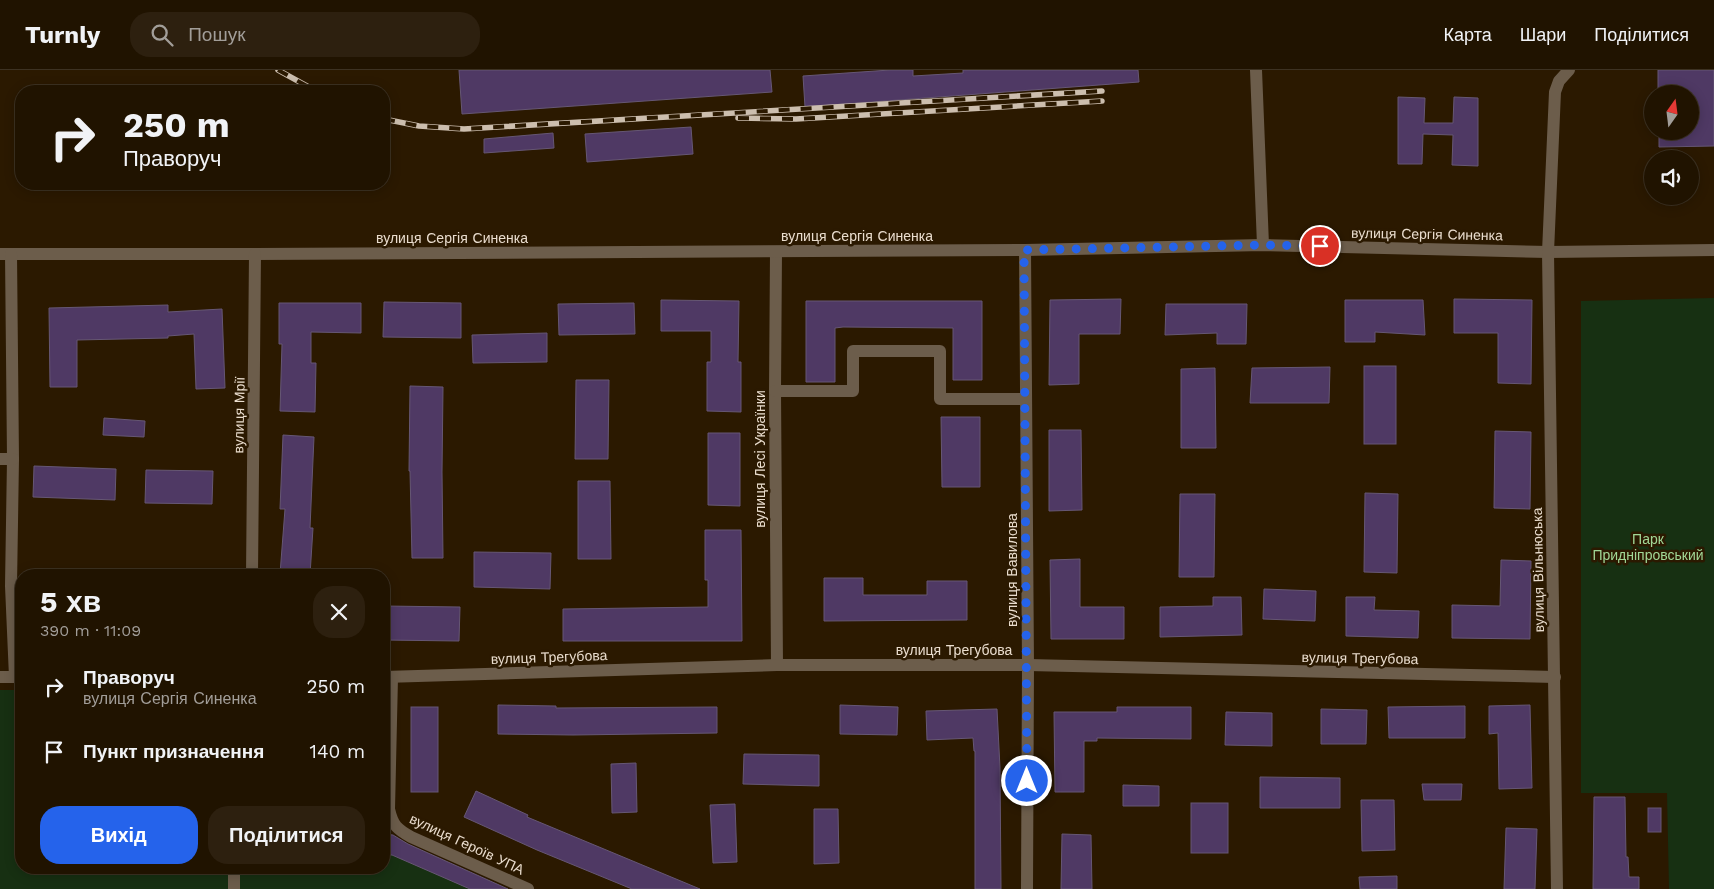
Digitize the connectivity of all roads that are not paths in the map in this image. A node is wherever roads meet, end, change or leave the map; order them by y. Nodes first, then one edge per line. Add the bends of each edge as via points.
1 (1256, 70) edge
2 (1569, 70) edge
3 (1263, 245) junction
4 (1024, 250) junction
5 (1714, 250) edge
6 (776, 252) junction
7 (1548, 252) junction
8 (6, 254) edge
9 (255, 254) junction
10 (775, 391) junction
11 (1026, 399) junction
12 (6, 459) edge
13 (252, 569) edge
14 (6, 586) edge
15 (15, 654) edge
16 (776, 665) junction
17 (1028, 665) junction
18 (0, 677) edge
19 (15, 677) edge
20 (390, 677) edge
21 (1555, 677) junction
22 (390, 814) edge
23 (234, 874) edge
24 (234, 889) edge
25 (528, 889) edge
26 (1027, 889) edge
27 (1557, 889) edge

1 - 3 street
2 - 7 street, вулиця Вільнюська via 1559,81 1555,92
3 - 4 street, вулиця Сергія Синенка
3 - 7 street, вулиця Сергія Синенка
4 - 6 street, вулиця Сергія Синенка
4 - 11 street, вулиця Вавилова
5 - 7 street, вулиця Сергія Синенка
6 - 9 street, вулиця Сергія Синенка
6 - 10 street, вулиця Лесі Українки
7 - 21 street, вулиця Вільнюська
8 - 9 street, вулиця Сергія Синенка
8 - 12 street
9 - 13 street, вулиця Мрії
10 - 11 street via 853,390 853,351 940,351 940,399
10 - 16 street, вулиця Лесі Українки
11 - 17 street, вулиця Вавилова
12 - 14 street
14 - 15 street
16 - 17 street, вулиця Трегубова
16 - 20 street, вулиця Трегубова
17 - 21 street, вулиця Трегубова
17 - 26 street, вулиця Вавилова
18 - 19 street
21 - 27 street, вулиця Вільнюська
22 - 25 street, вулиця Героїв УПА via 399,830 411,838
23 - 24 street

